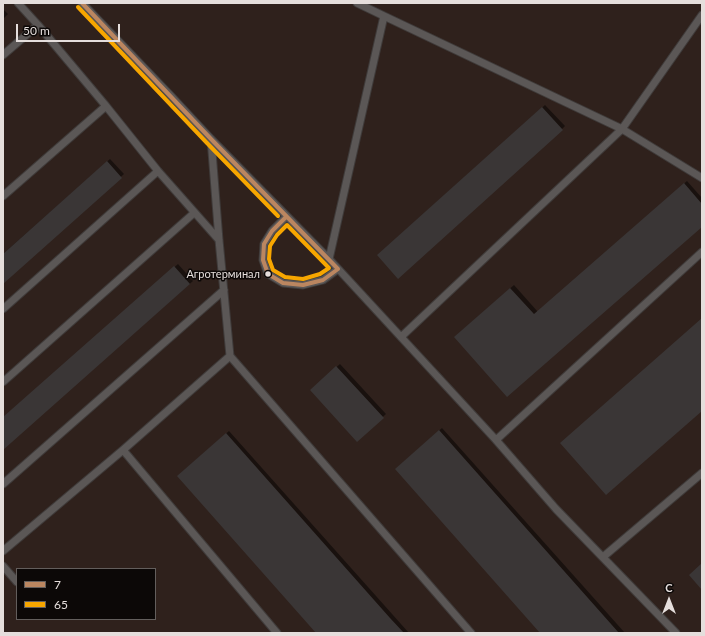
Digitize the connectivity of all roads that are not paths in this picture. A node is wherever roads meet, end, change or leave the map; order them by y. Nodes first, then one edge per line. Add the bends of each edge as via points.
1 (18, 3) edge
2 (82, 3) edge
3 (357, 3) edge
4 (702, 15) edge
5 (384, 16) junction
6 (38, 25) junction
7 (3, 55) edge
8 (106, 106) junction
9 (622, 129) junction
10 (211, 139) junction
11 (158, 171) junction
12 (702, 178) edge
13 (3, 196) edge
14 (194, 213) junction
15 (286, 217) junction
16 (219, 240) junction
17 (702, 252) edge
18 (329, 259) junction
19 (338, 269) junction
20 (224, 290) junction
21 (3, 309) edge
22 (401, 337) junction
23 (230, 356) junction
24 (3, 382) edge
25 (496, 440) junction
26 (123, 450) junction
27 (702, 473) edge
28 (3, 484) edge
29 (3, 551) edge
30 (603, 557) junction
31 (3, 566) edge
32 (16, 581) edge
33 (277, 633) edge
34 (471, 633) edge
35 (676, 633) edge

1 - 6 lane
2 - 10 lane
3 - 5 lane
4 - 9 lane
5 - 9 lane
5 - 18 lane
6 - 7 lane
6 - 8 lane
8 - 11 lane
8 - 13 lane
9 - 12 lane
9 - 22 lane
10 - 15 lane
10 - 16 lane
11 - 14 lane
11 - 21 lane
14 - 16 lane
14 - 24 lane
15 - 18 lane
15 - 19 lane via 272,231 264,244 263,260 268,274 283,283 303,285 323,280
16 - 20 lane
17 - 25 lane
18 - 19 lane
19 - 22 lane
20 - 23 lane
20 - 28 lane
22 - 25 lane
23 - 26 lane
23 - 34 lane
25 - 30 lane via 556,509
26 - 29 lane
26 - 33 lane
27 - 30 lane
30 - 35 lane
31 - 32 lane

